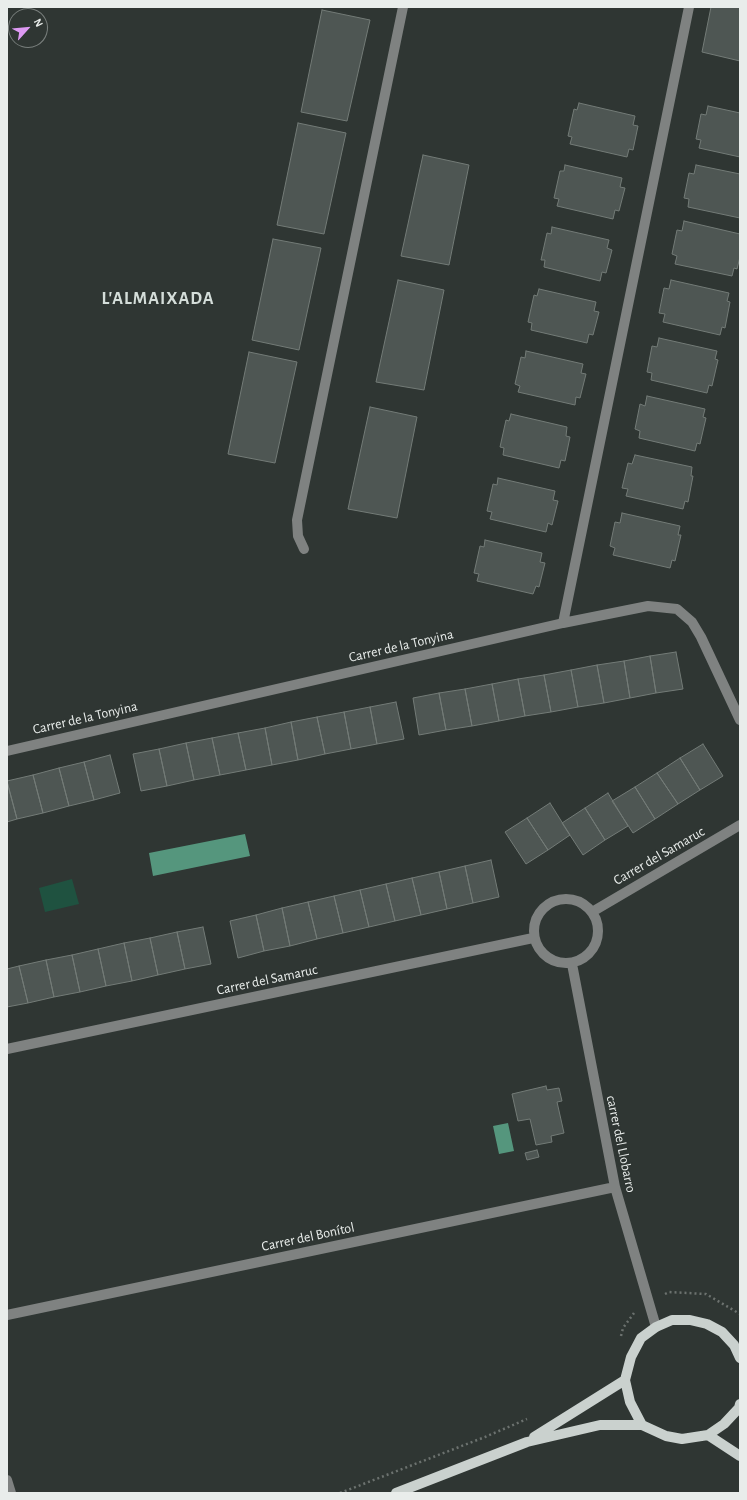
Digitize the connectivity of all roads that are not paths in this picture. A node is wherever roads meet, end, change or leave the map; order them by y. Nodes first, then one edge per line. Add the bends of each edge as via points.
1 (403, 7) edge
2 (689, 7) edge
3 (304, 549) dead end
4 (563, 623) junction
5 (740, 720) edge
6 (7, 750) edge
7 (740, 825) edge
8 (592, 912) junction
9 (533, 938) junction
10 (572, 964) junction
11 (7, 1049) edge
12 (615, 1187) junction
13 (7, 1315) edge
14 (656, 1327) junction
15 (740, 1358) edge
16 (625, 1380) junction
17 (740, 1407) edge
18 (642, 1425) junction
19 (708, 1435) junction
20 (527, 1442) junction
21 (740, 1456) edge
22 (7, 1480) edge
23 (11, 1493) edge
24 (396, 1493) edge

1 - 3 street via 296,520 298,536
2 - 4 street
4 - 5 street, Carrer de la Tonyina via 648,606 677,609 692,622 701,637
4 - 6 street, Carrer de la Tonyina
7 - 8 street, Carrer del Samaruc
8 - 9 street via 584,904 574,900 552,901 536,916
8 - 10 street via 598,927 596,943 582,960
9 - 10 street via 543,956 557,963
9 - 11 street, Carrer del Samaruc
10 - 12 street, carrer del Llobarro
12 - 13 street, Carrer del Bonítol
12 - 14 street, carrer del Llobarro
14 - 15 main road via 672,1320 690,1320 707,1324 722,1332 734,1345
14 - 16 main road via 641,1338 631,1357
16 - 18 main road via 630,1402
16 - 20 main road
17 - 19 main road via 724,1424
18 - 19 main road via 666,1436 682,1439
18 - 20 main road via 600,1425
19 - 21 main road
20 - 24 main road
22 - 23 street

